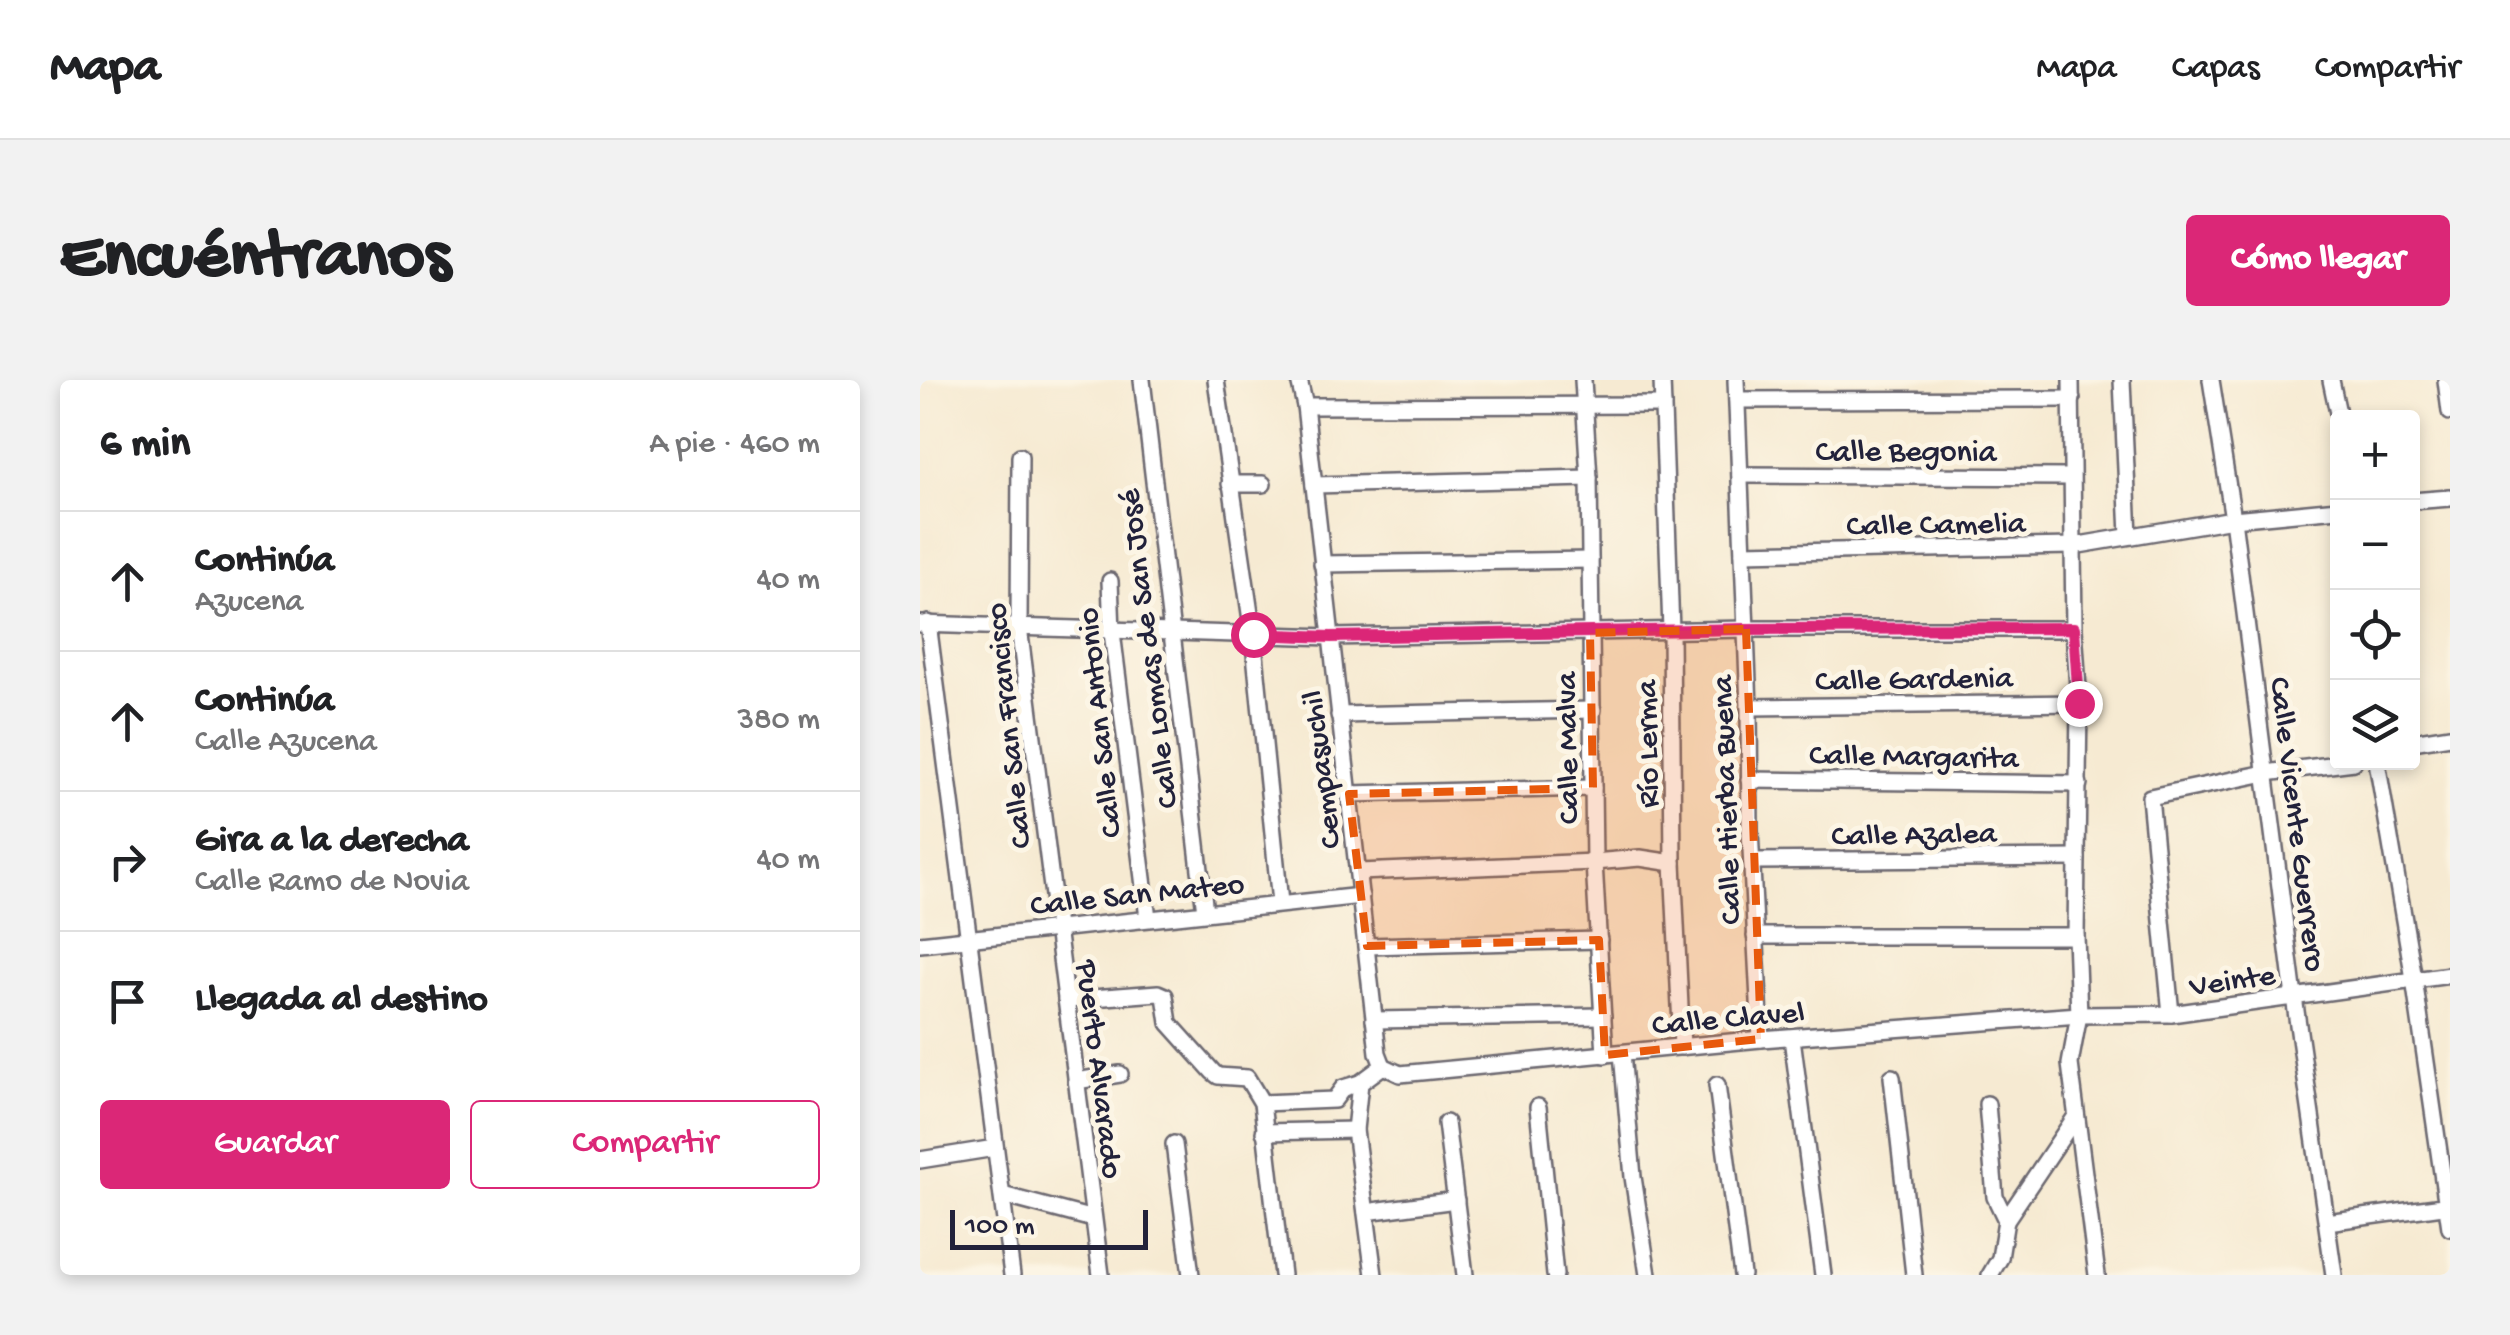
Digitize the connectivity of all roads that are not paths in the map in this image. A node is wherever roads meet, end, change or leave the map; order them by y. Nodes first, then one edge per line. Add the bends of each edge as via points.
1 (1142, 380) edge
2 (1216, 380) edge
3 (1299, 380) edge
4 (1584, 380) edge
5 (1662, 380) edge
6 (1736, 380) edge
7 (2071, 380) edge
8 (2122, 380) edge
9 (2211, 380) edge
10 (2331, 380) edge
11 (2446, 380) edge
12 (2072, 399) junction
13 (1736, 400) junction
14 (1586, 404) junction
15 (1663, 404) junction
16 (1306, 406) junction
17 (2337, 410) edge
18 (2450, 412) edge
19 (1020, 456) dead end
20 (1740, 475) junction
21 (2072, 477) junction
22 (1589, 478) junction
23 (1230, 484) junction
24 (1263, 484) dead end
25 (1314, 485) junction
26 (2450, 498) edge
27 (2420, 501) edge
28 (2330, 509) edge
29 (2232, 518) junction
30 (2129, 536) junction
31 (2073, 546) junction
32 (1743, 552) junction
33 (1590, 560) junction
34 (1322, 564) junction
35 (1110, 581) dead end
36 (924, 624) edge
37 (1019, 626) junction
38 (2074, 628) junction
39 (1746, 629) junction
40 (1671, 630) junction
41 (1112, 632) junction
42 (1172, 632) junction
43 (1590, 633) junction
44 (1253, 634) junction
45 (1331, 637) junction
46 (2079, 703) junction
47 (1749, 706) junction
48 (1593, 710) junction
49 (1339, 715) junction
50 (2450, 736) edge
51 (2420, 741) edge
52 (2330, 765) edge
53 (2377, 770) edge
54 (2266, 773) junction
55 (1749, 780) junction
56 (2078, 784) junction
57 (1592, 788) junction
58 (1348, 794) junction
59 (2077, 858) junction
60 (1752, 861) junction
61 (1594, 862) junction
62 (1673, 863) junction
63 (1358, 872) junction
64 (1360, 896) junction
65 (1280, 903) junction
66 (1205, 912) junction
67 (1148, 918) junction
68 (1057, 928) junction
69 (1755, 936) junction
70 (2076, 936) junction
71 (968, 938) junction
72 (1599, 940) junction
73 (920, 944) edge
74 (1367, 946) junction
75 (2450, 975) edge
76 (2414, 980) junction
77 (2294, 997) junction
78 (1066, 1000) junction
79 (2172, 1014) junction
80 (2079, 1015) junction
81 (1603, 1016) junction
82 (1374, 1020) junction
83 (1792, 1038) junction
84 (1761, 1039) junction
85 (1682, 1047) junction
86 (1614, 1054) junction
87 (1384, 1066) junction
88 (1120, 1074) dead end
89 (1892, 1077) dead end
90 (1076, 1081) junction
91 (1360, 1083) junction
92 (1717, 1085) dead end
93 (1262, 1103) junction
94 (1987, 1104) dead end
95 (1538, 1106) dead end
96 (2074, 1119) junction
97 (1446, 1123) dead end
98 (1356, 1130) junction
99 (1264, 1132) junction
100 (1174, 1144) dead end
101 (996, 1148) junction
102 (920, 1160) edge
103 (1002, 1195) junction
104 (1456, 1200) junction
105 (2448, 1205) edge
106 (1366, 1212) junction
107 (1093, 1219) junction
108 (2006, 1220) junction
109 (2327, 1222) junction
110 (2450, 1228) edge
111 (1012, 1275) edge
112 (1101, 1275) edge
113 (1191, 1275) edge
114 (1282, 1275) edge
115 (1374, 1275) edge
116 (1465, 1275) edge
117 (1556, 1275) edge
118 (1648, 1275) edge
119 (1742, 1275) edge
120 (1824, 1275) edge
121 (1914, 1275) edge
122 (1990, 1275) edge
123 (2098, 1275) edge
124 (2334, 1275) edge

1 - 42 street, Calle Lomas de San José
2 - 23 street
3 - 16 street, Cempasuchil
4 - 14 street, Calle Malva
5 - 15 street, Río Lerma
6 - 13 street, Calle Hierba Buena
7 - 12 street
8 - 30 street
9 - 29 street, Calle Vicente Guerrero
10 - 17 street
11 - 18 street
12 - 13 street
12 - 21 street
13 - 20 street, Calle Hierba Buena
14 - 15 street
14 - 16 street
14 - 22 street, Calle Malva
15 - 40 street, Río Lerma
16 - 25 street, Cempasuchil
19 - 37 street, Calle San Francisco
20 - 21 street, Calle Begonia
20 - 32 street, Calle Hierba Buena
21 - 31 street
22 - 25 street
22 - 33 street, Calle Malva
23 - 24 street
23 - 44 street
25 - 34 street, Cempasuchil
26 - 27 street
28 - 29 street, Calle Camelia
29 - 30 street, Calle Camelia
29 - 54 street, Calle Vicente Guerrero
30 - 31 street, Calle Camelia
31 - 32 street, Calle Camelia
31 - 38 street
32 - 39 street, Calle Hierba Buena
33 - 34 street
33 - 43 street, Calle Malva
34 - 45 street, Cempasuchil
35 - 41 street, Calle San Antonio
36 - 37 street
36 - 71 street
37 - 41 street
37 - 68 street, Calle San Francisco
38 - 39 street
38 - 46 street
39 - 40 street
39 - 47 street, Calle Hierba Buena
40 - 43 street
40 - 62 street, Río Lerma
41 - 42 street
41 - 67 street, Calle San Antonio
42 - 44 street
42 - 66 street, Calle Lomas de San José
43 - 45 street
43 - 48 street, Calle Malva
44 - 45 street
44 - 65 street
45 - 49 street, Cempasuchil
46 - 47 street, Calle Gardenia
46 - 56 street
47 - 55 street, Calle Hierba Buena
48 - 49 street
48 - 57 street, Calle Malva
49 - 58 street, Cempasuchil
50 - 51 street
52 - 54 street
53 - 76 street
54 - 77 street, Calle Vicente Guerrero
54 - 79 street via 2150,797
55 - 56 street, Calle Margarita
55 - 60 street, Calle Hierba Buena
56 - 59 street
57 - 58 street
57 - 61 street, Calle Malva
58 - 63 street, Cempasuchil
59 - 60 street, Calle Azalea
59 - 70 street
60 - 69 street, Calle Hierba Buena
61 - 62 street
61 - 63 street
61 - 72 street, Calle Malva
62 - 85 street, Río Lerma
63 - 64 street, Cempasuchil
64 - 65 street, Calle San Mateo
64 - 74 street, Cempasuchil
65 - 66 street, Calle San Mateo
66 - 67 street, Calle San Mateo
67 - 68 street, Calle San Mateo
68 - 71 street, Calle San Mateo
68 - 78 street, Puerto Alvarado
69 - 70 street
69 - 84 street, Calle Hierba Buena
70 - 80 street
71 - 73 street, Calle San Mateo
71 - 101 street
72 - 74 street
72 - 81 street, Calle Malva
74 - 82 street, Cempasuchil
75 - 76 street, Veinte
76 - 77 street, Veinte
76 - 105 street
77 - 79 street, Veinte
77 - 109 street, Calle Vicente Guerrero
78 - 90 street, Puerto Alvarado
78 - 93 street via 1158,992 1182,1039 1218,1076 1247,1078
79 - 80 street, Veinte
80 - 83 street, Calle Clavel
80 - 96 street via 2070,1064
81 - 82 street
81 - 86 street, Calle Malva
82 - 87 street, Cempasuchil
83 - 84 street, Calle Clavel
83 - 120 street
84 - 85 street, Calle Clavel
85 - 86 street, Calle Clavel
86 - 87 street, Calle Clavel via 1400,1074
86 - 118 street, Calle Malva
87 - 91 street
88 - 90 street
89 - 121 street
90 - 107 street, Puerto Alvarado
91 - 93 street via 1343,1088 1334,1100
91 - 98 street
92 - 119 street
93 - 99 street
94 - 108 street via 1994,1197
95 - 117 street
96 - 108 street
96 - 123 street
97 - 104 street
98 - 99 street
98 - 106 street
99 - 114 street
100 - 113 street
101 - 102 street
101 - 103 street
103 - 107 street
103 - 111 street
104 - 106 street
104 - 116 street
105 - 109 street
105 - 110 street
106 - 115 street
107 - 112 street, Puerto Alvarado
108 - 122 street
109 - 124 street, Calle Vicente Guerrero

